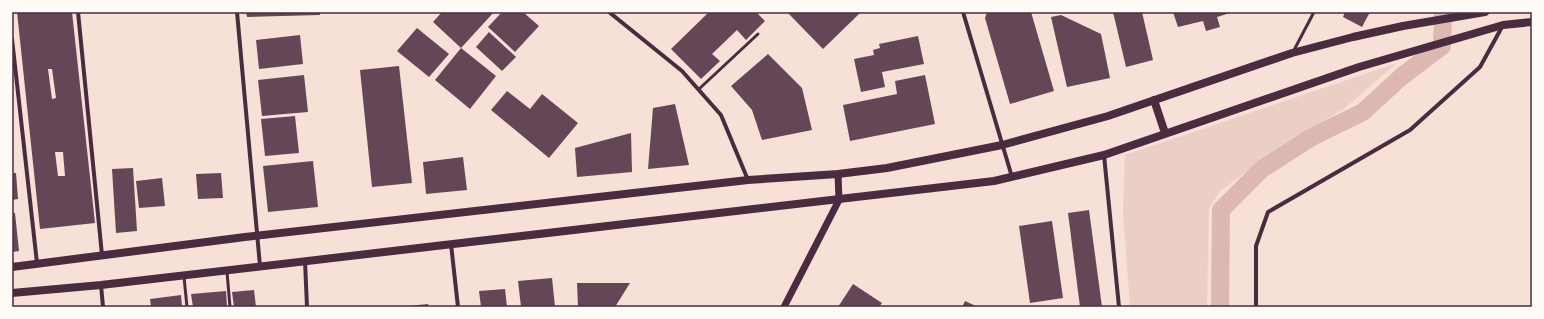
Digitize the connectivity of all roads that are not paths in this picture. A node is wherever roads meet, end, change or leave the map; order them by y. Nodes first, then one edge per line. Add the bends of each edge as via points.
1 (78, 12) edge
2 (237, 12) edge
3 (609, 12) edge
4 (963, 12) edge
5 (1314, 12) edge
6 (1485, 12) edge
7 (1532, 22) edge
8 (1503, 25) junction
9 (758, 34) dead end
10 (12, 38) edge
11 (1292, 53) junction
12 (698, 89) junction
13 (1154, 100) junction
14 (1165, 132) junction
15 (1002, 145) junction
16 (1104, 155) junction
17 (838, 174) junction
18 (1012, 177) junction
19 (748, 180) junction
20 (839, 200) junction
21 (258, 236) junction
22 (451, 243) junction
23 (102, 255) junction
24 (305, 261) junction
25 (37, 264) junction
26 (260, 266) junction
27 (12, 267) edge
28 (226, 270) junction
29 (184, 275) junction
30 (101, 284) junction
31 (12, 293) edge
32 (103, 307) edge
33 (187, 307) edge
34 (230, 307) edge
35 (307, 307) edge
36 (458, 307) edge
37 (784, 307) edge
38 (1119, 307) edge
39 (1256, 307) edge

1 - 23 street
2 - 21 street
3 - 12 street via 682,71
4 - 15 street
5 - 11 lane
6 - 11 main road via 1403,26
7 - 8 main road
8 - 14 main road via 1359,67
8 - 39 street via 1480,67 1410,130 1268,212 1256,246
9 - 12 lane
10 - 25 street
11 - 13 main road
12 - 19 street via 721,115
13 - 14 main road
13 - 15 main road via 1108,116
14 - 16 main road
15 - 17 main road via 887,168
15 - 18 street
16 - 18 main road
16 - 38 street
17 - 19 main road
17 - 20 street
18 - 20 main road via 962,186
19 - 21 main road
20 - 22 main road
20 - 37 street
21 - 23 main road
21 - 26 street
22 - 24 main road
22 - 36 street
23 - 25 main road
24 - 26 main road
24 - 35 street
25 - 27 main road
26 - 28 main road
28 - 29 main road
28 - 34 lane
29 - 30 main road
29 - 33 lane
30 - 31 main road
30 - 32 street

